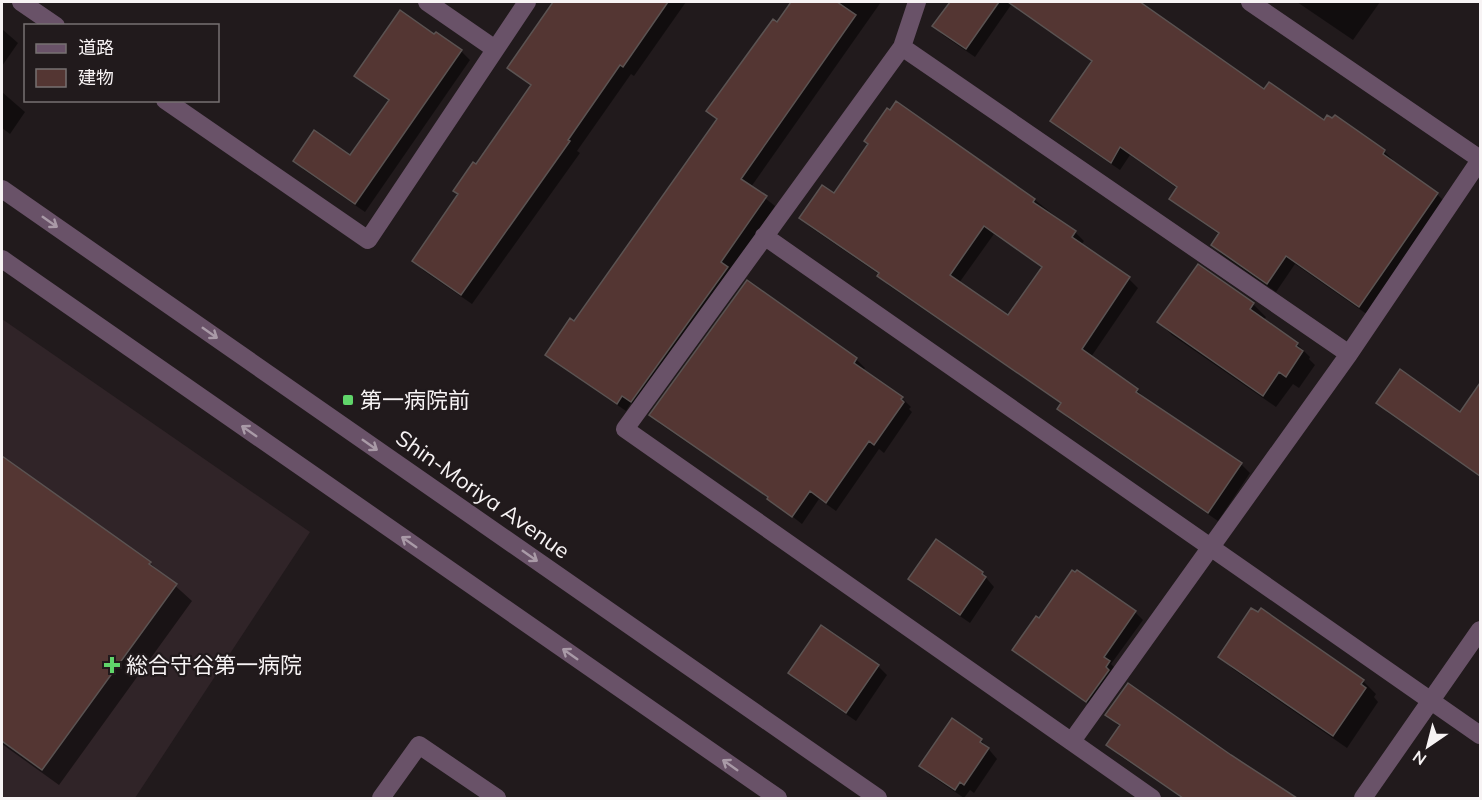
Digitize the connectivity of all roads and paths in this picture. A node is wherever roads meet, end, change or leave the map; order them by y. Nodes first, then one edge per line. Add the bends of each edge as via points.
1 (21, 2) edge
2 (427, 2) edge
3 (527, 2) edge
4 (917, 2) edge
5 (1250, 2) edge
6 (53, 24) edge
7 (902, 47) junction
8 (495, 49) junction
9 (168, 102) edge
10 (1480, 159) edge
11 (2, 189) edge
12 (764, 236) junction
13 (2, 259) edge
14 (1349, 354) junction
15 (1210, 549) junction
16 (1480, 630) edge
17 (1431, 701) junction
18 (1480, 735) edge
19 (1072, 741) junction
20 (381, 798) edge
21 (497, 798) edge
22 (778, 798) edge
23 (878, 798) edge
24 (1152, 798) edge
25 (1363, 798) edge

1 - 6 street
2 - 8 street
3 - 8 street
4 - 7 street
5 - 10 street
7 - 12 street
7 - 14 street
8 - 9 street via 368,240
10 - 14 street
11 -> 23 street, Shin-Moriya Avenue
12 - 15 street
12 - 19 street via 625,429
22 -> 13 street
14 - 15 street
15 - 17 street
15 - 19 street
16 - 17 street
17 - 18 street
17 - 25 street
19 - 24 street
20 - 21 street via 420,745

